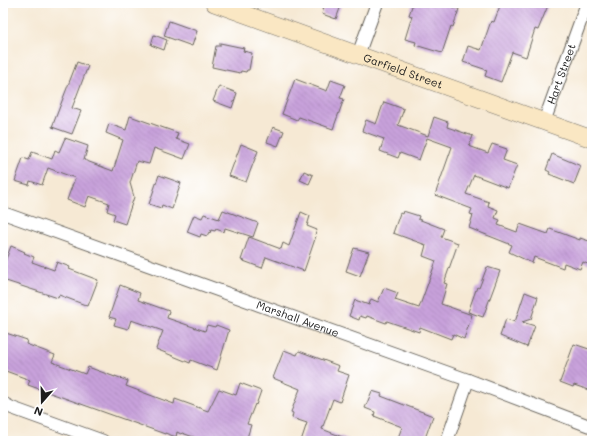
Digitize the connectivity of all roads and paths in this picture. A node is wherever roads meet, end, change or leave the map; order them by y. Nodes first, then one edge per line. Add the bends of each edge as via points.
1 (214, 3) edge
2 (377, 3) edge
3 (587, 3) edge
4 (358, 55) junction
5 (544, 122) junction
6 (592, 139) edge
7 (3, 213) edge
8 (468, 380) junction
9 (3, 403) edge
10 (592, 426) edge
11 (103, 441) edge
12 (447, 441) edge

1 - 4 main road, Garfield Street
2 - 4 street
3 - 5 street, Hart Street
4 - 5 main road, Garfield Street
5 - 6 main road, Garfield Street
7 - 8 street, Marshall Avenue
8 - 10 street, Marshall Avenue
8 - 12 street
9 - 11 street

